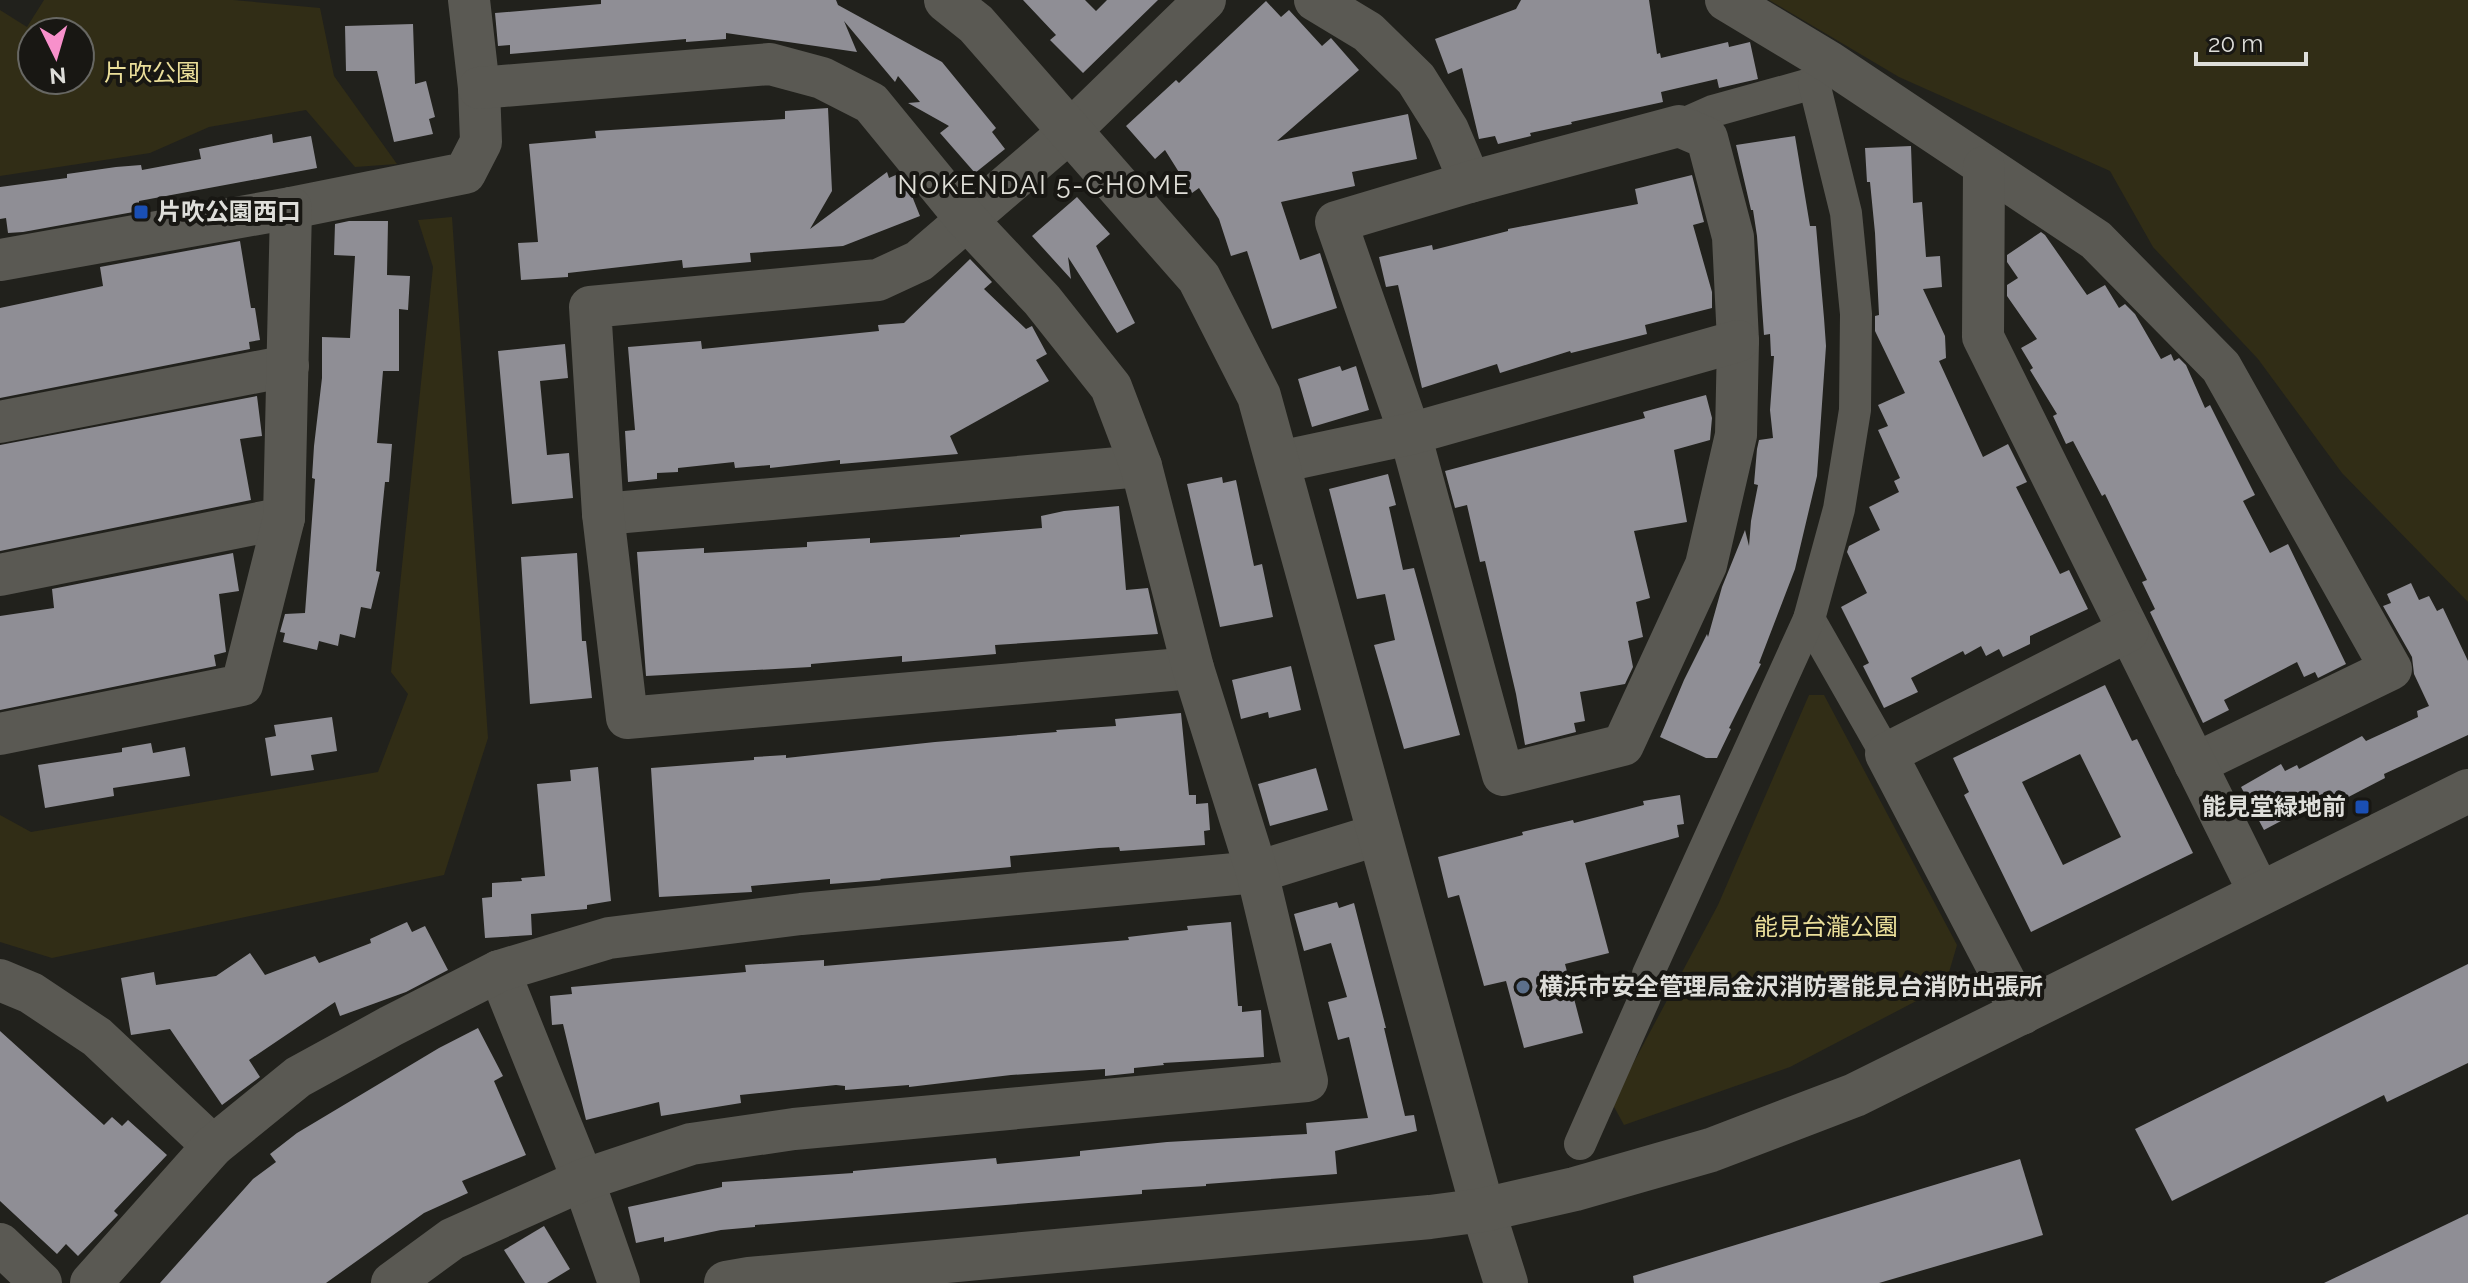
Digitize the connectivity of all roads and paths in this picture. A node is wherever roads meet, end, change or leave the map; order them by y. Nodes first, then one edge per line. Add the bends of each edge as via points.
1 (469, 0) edge
2 (946, 0) edge
3 (1205, 0) edge
4 (1315, 0) edge
5 (1726, 0) edge
6 (1822, 72) junction
7 (479, 88) junction
8 (1679, 126) junction
9 (1069, 132) junction
10 (1984, 167) junction
11 (1470, 182) junction
12 (291, 208) junction
13 (966, 219) junction
14 (0, 260) edge
15 (1738, 341) junction
16 (288, 366) junction
17 (0, 422) edge
18 (1410, 434) junction
19 (1279, 462) junction
20 (1141, 466) junction
21 (603, 514) junction
22 (284, 518) junction
23 (0, 575) edge
24 (1809, 619) junction
25 (2128, 631) junction
26 (1193, 668) junction
27 (0, 734) edge
28 (1886, 754) junction
29 (2195, 764) junction
30 (2468, 791) edge
31 (1380, 834) junction
32 (1257, 872) junction
33 (2260, 894) junction
34 (499, 971) junction
35 (0, 980) edge
36 (2022, 1014) junction
37 (1580, 1144) dead end
38 (213, 1146) junction
39 (583, 1180) junction
40 (1483, 1210) junction
41 (0, 1244) edge
42 (41, 1283) edge
43 (91, 1283) edge
44 (392, 1283) edge
45 (619, 1283) edge
46 (726, 1283) edge
47 (1506, 1283) edge

1 - 7 street
2 - 9 street via 976,24
3 - 9 street
4 - 11 street via 1368,32 1416,79 1448,130
5 - 6 street
6 - 8 street
6 - 10 street
6 - 24 street via 1846,213 1856,314 1855,410 1839,509
7 - 12 street via 481,142 465,173
7 - 13 street via 770,64 822,78 871,103
8 - 11 street
8 - 15 street via 1707,138 1733,237
9 - 13 street
9 - 19 street via 1199,278 1259,396
10 - 25 street via 1983,337
10 - 29 street via 2096,240 2221,367 2391,669
11 - 18 street via 1336,222
12 - 14 street
12 - 16 street
13 - 20 street via 1042,300 1111,387
13 - 21 street via 919,261 878,280 590,307
15 - 18 street
15 - 18 street via 1736,435 1706,565 1623,745 1503,775
16 - 17 street
16 - 22 street
18 - 19 street
19 - 31 street
20 - 21 street
20 - 26 street
21 - 26 street via 627,718
22 - 23 street
22 - 27 street via 242,685
24 - 28 street
24 - 37 street via 1648,974 1645,997
25 - 28 street
25 - 29 street
26 - 32 street
28 - 36 street
29 - 33 street
30 - 33 street
31 - 32 street
31 - 40 street
32 - 34 street via 801,914 609,938
32 - 39 street via 1307,1081 779,1131 691,1144
33 - 36 street
34 - 38 street via 298,1077
34 - 39 street
35 - 38 street via 31,993 97,1037
36 - 40 street via 1855,1095 1711,1150
38 - 43 street
39 - 44 street via 452,1239
39 - 45 street
40 - 46 street
40 - 47 street
41 - 42 street

